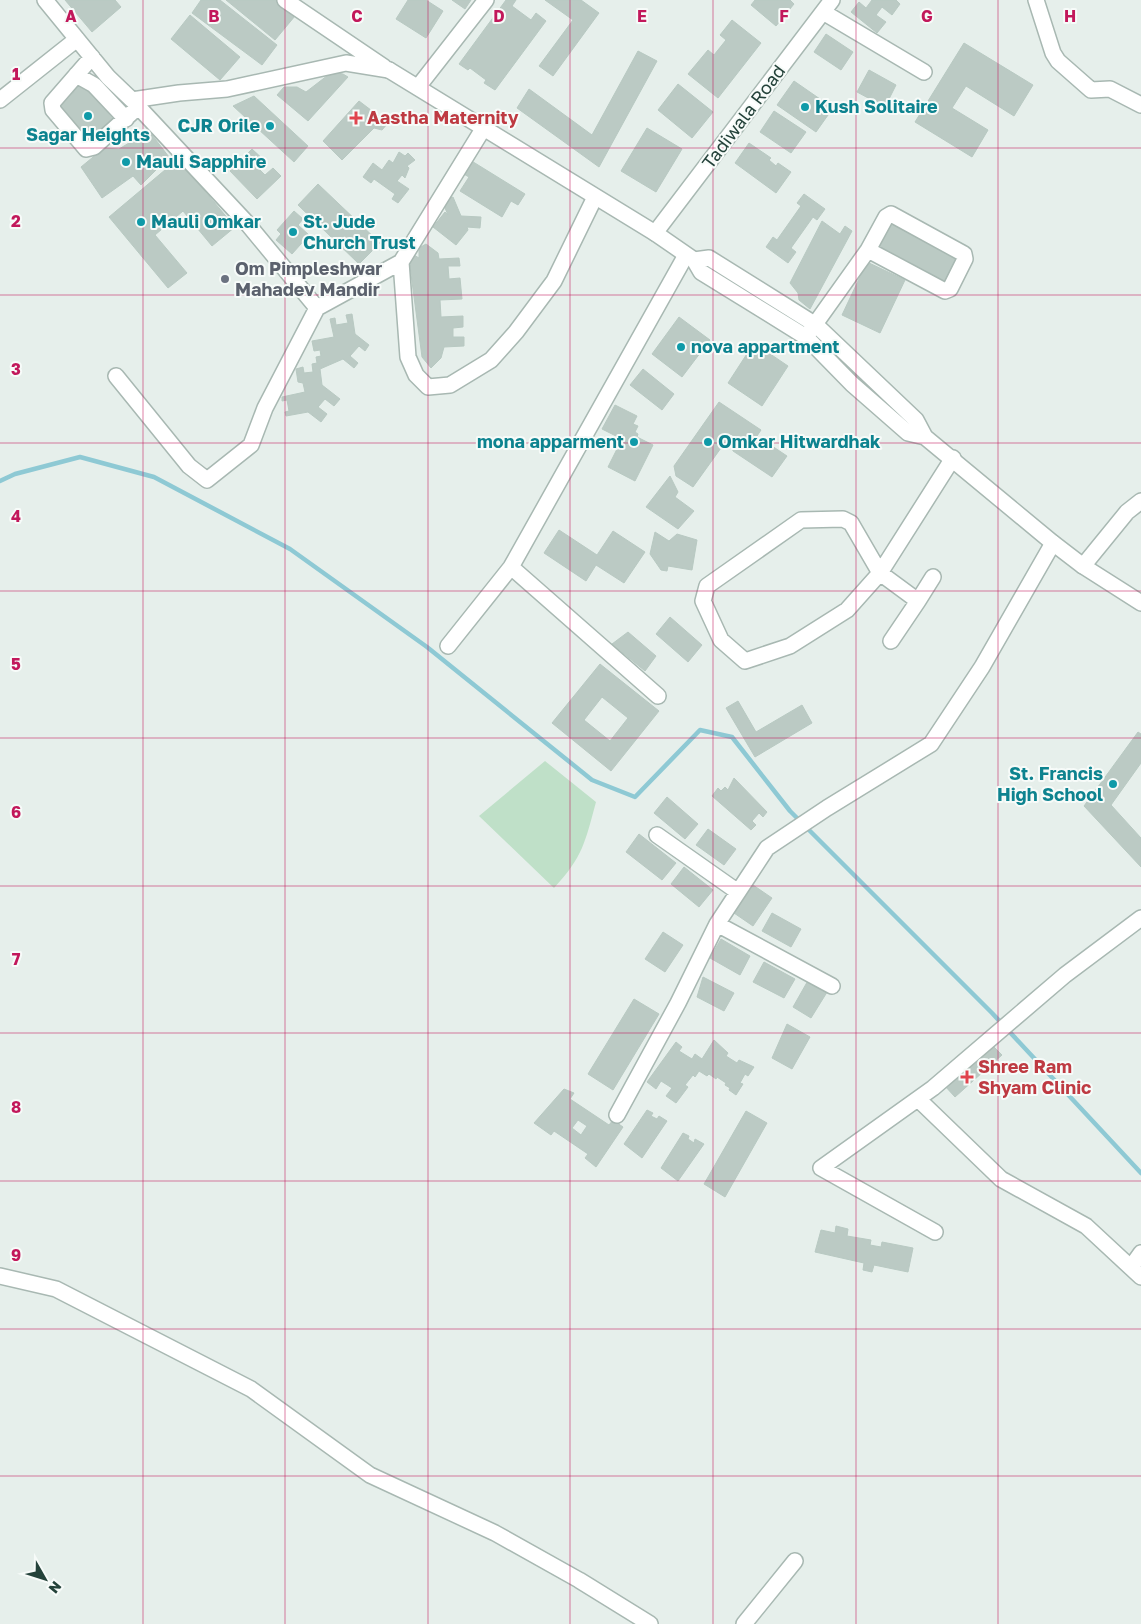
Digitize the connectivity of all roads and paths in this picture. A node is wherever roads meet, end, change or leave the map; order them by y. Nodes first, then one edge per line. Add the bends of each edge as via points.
1 (45, 0) edge
2 (285, 0) edge
3 (486, 0) edge
4 (1036, 0) edge
5 (828, 6) edge
6 (77, 39) junction
7 (92, 57) junction
8 (389, 70) junction
9 (924, 72) dead end
10 (76, 75) junction
11 (418, 87) junction
12 (0, 100) edge
13 (135, 104) junction
14 (1141, 105) edge
15 (126, 118) junction
16 (483, 129) junction
17 (595, 197) junction
18 (655, 233) junction
19 (868, 250) junction
20 (690, 258) junction
21 (401, 262) junction
22 (769, 304) junction
23 (318, 308) junction
24 (816, 325) junction
25 (806, 337) junction
26 (116, 376) dead end
27 (870, 376) junction
28 (859, 389) junction
29 (925, 437) junction
30 (953, 458) junction
31 (1141, 501) edge
32 (1054, 544) junction
33 (1083, 566) junction
34 (511, 567) junction
35 (880, 573) junction
36 (933, 576) dead end
37 (918, 601) junction
38 (1141, 603) edge
39 (891, 641) dead end
40 (448, 646) dead end
41 (658, 696) dead end
42 (657, 834) dead end
43 (738, 892) junction
44 (1141, 918) edge
45 (717, 924) junction
46 (832, 986) dead end
47 (918, 1099) junction
48 (617, 1114) dead end
49 (935, 1232) dead end
50 (1141, 1253) edge
51 (1136, 1272) edge
52 (0, 1276) edge
53 (795, 1561) dead end
54 (650, 1624) edge
55 (744, 1624) edge

1 - 6 street
2 - 8 street
3 - 11 street
4 - 14 street via 1058,61 1091,90 1110,89
5 - 9 street
5 - 18 street, Tadiwala Road
6 - 7 street
6 - 12 street
7 - 10 street
7 - 13 street
8 - 11 street
8 - 13 street via 346,63 227,89 179,93
10 - 15 street via 94,85
10 - 15 street via 52,103 53,110 86,149 94,147
11 - 16 street
13 - 15 street
13 - 23 street via 246,222
16 - 17 street
16 - 21 street
17 - 18 street
17 - 21 street via 554,281 516,332 491,360 450,385 428,387 416,375 408,357
18 - 20 street
19 - 19 street via 945,291 950,289 965,259 964,254 891,214 886,217
19 - 24 street
20 - 22 street via 709,258
20 - 34 street
21 - 23 street
22 - 24 street
22 - 25 street
23 - 26 street via 265,408 251,445 207,480 189,466
24 - 25 street
24 - 27 street
25 - 28 street
27 - 28 street
27 - 29 street via 916,420
28 - 29 street via 908,433
29 - 30 street
30 - 32 street
30 - 35 street
31 - 33 street via 1127,512
32 - 33 street
32 - 43 street via 982,667 932,744 767,848
33 - 38 street
34 - 40 street
34 - 41 street
35 - 35 street via 847,610 790,646 745,660 720,640 703,601 707,586 801,520 843,519 851,524
35 - 37 street
36 - 37 street
37 - 39 street
42 - 43 street
43 - 45 street
44 - 47 street via 1066,975
45 - 46 street
45 - 48 street
47 - 49 street via 821,1168
47 - 51 street via 1001,1179 1086,1226
50 - 51 street
52 - 54 street via 56,1289 251,1389 370,1475 494,1533
53 - 55 street

